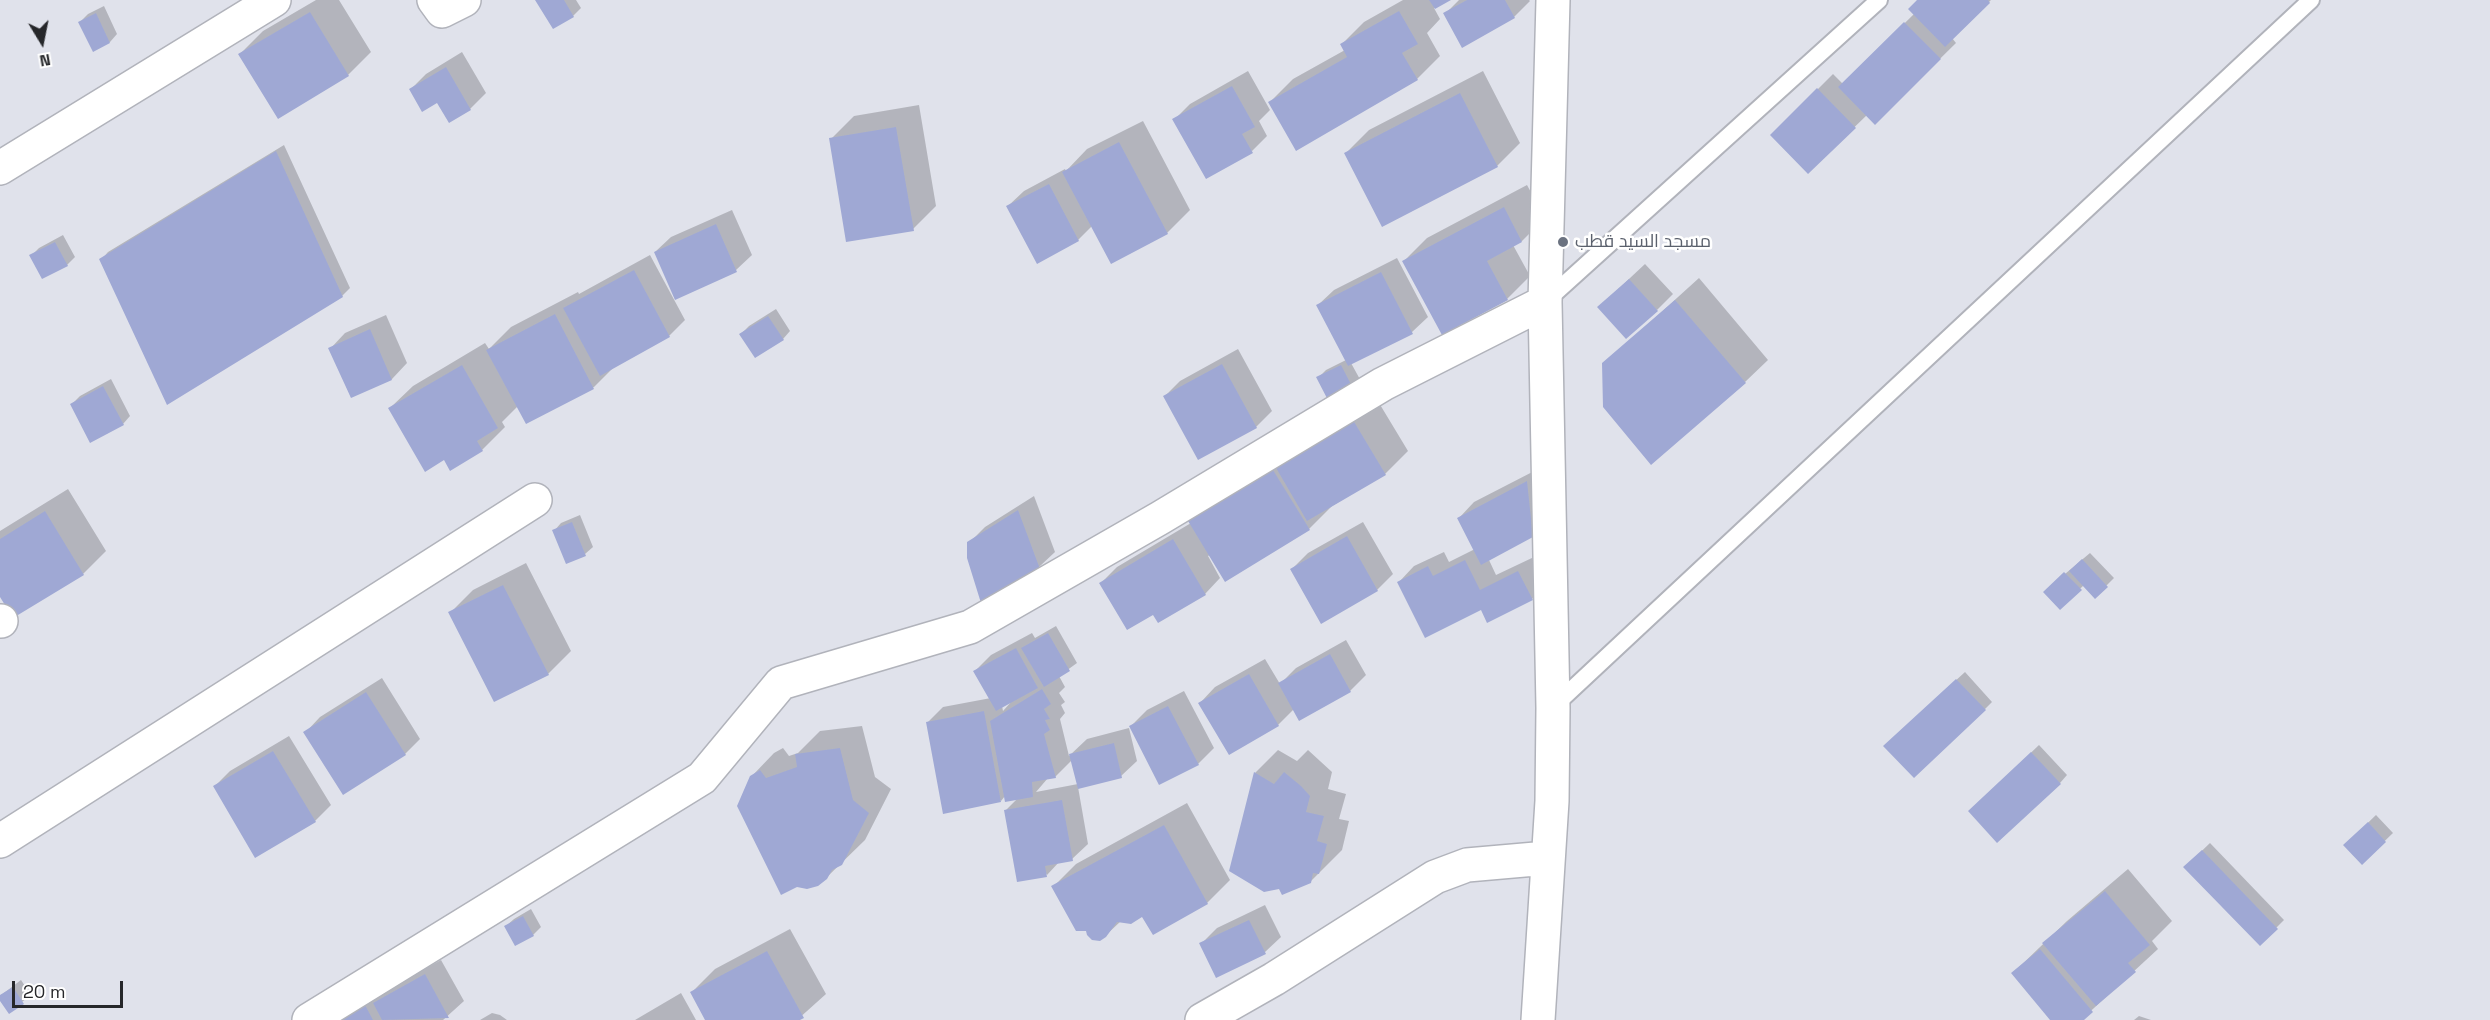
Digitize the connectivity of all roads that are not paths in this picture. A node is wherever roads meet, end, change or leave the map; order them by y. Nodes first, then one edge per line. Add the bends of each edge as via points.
1 (274, 0) edge
2 (434, 0) edge
3 (464, 0) edge
4 (1552, 0) edge
5 (1879, 0) edge
6 (2311, 0) edge
7 (0, 168) edge
8 (1545, 302) junction
9 (535, 500) dead end
10 (1553, 708) junction
11 (0, 841) edge
12 (1547, 858) junction
13 (309, 1020) edge
14 (1202, 1020) edge
15 (1538, 1020) edge

1 - 7 street
2 - 3 street via 442,11
4 - 8 street
5 - 8 lane
6 - 10 lane
8 - 10 street
8 - 13 street via 1383,384 970,627 781,683 702,778
9 - 11 street
10 - 12 street
12 - 14 street via 1467,865 1435,878
12 - 15 street

